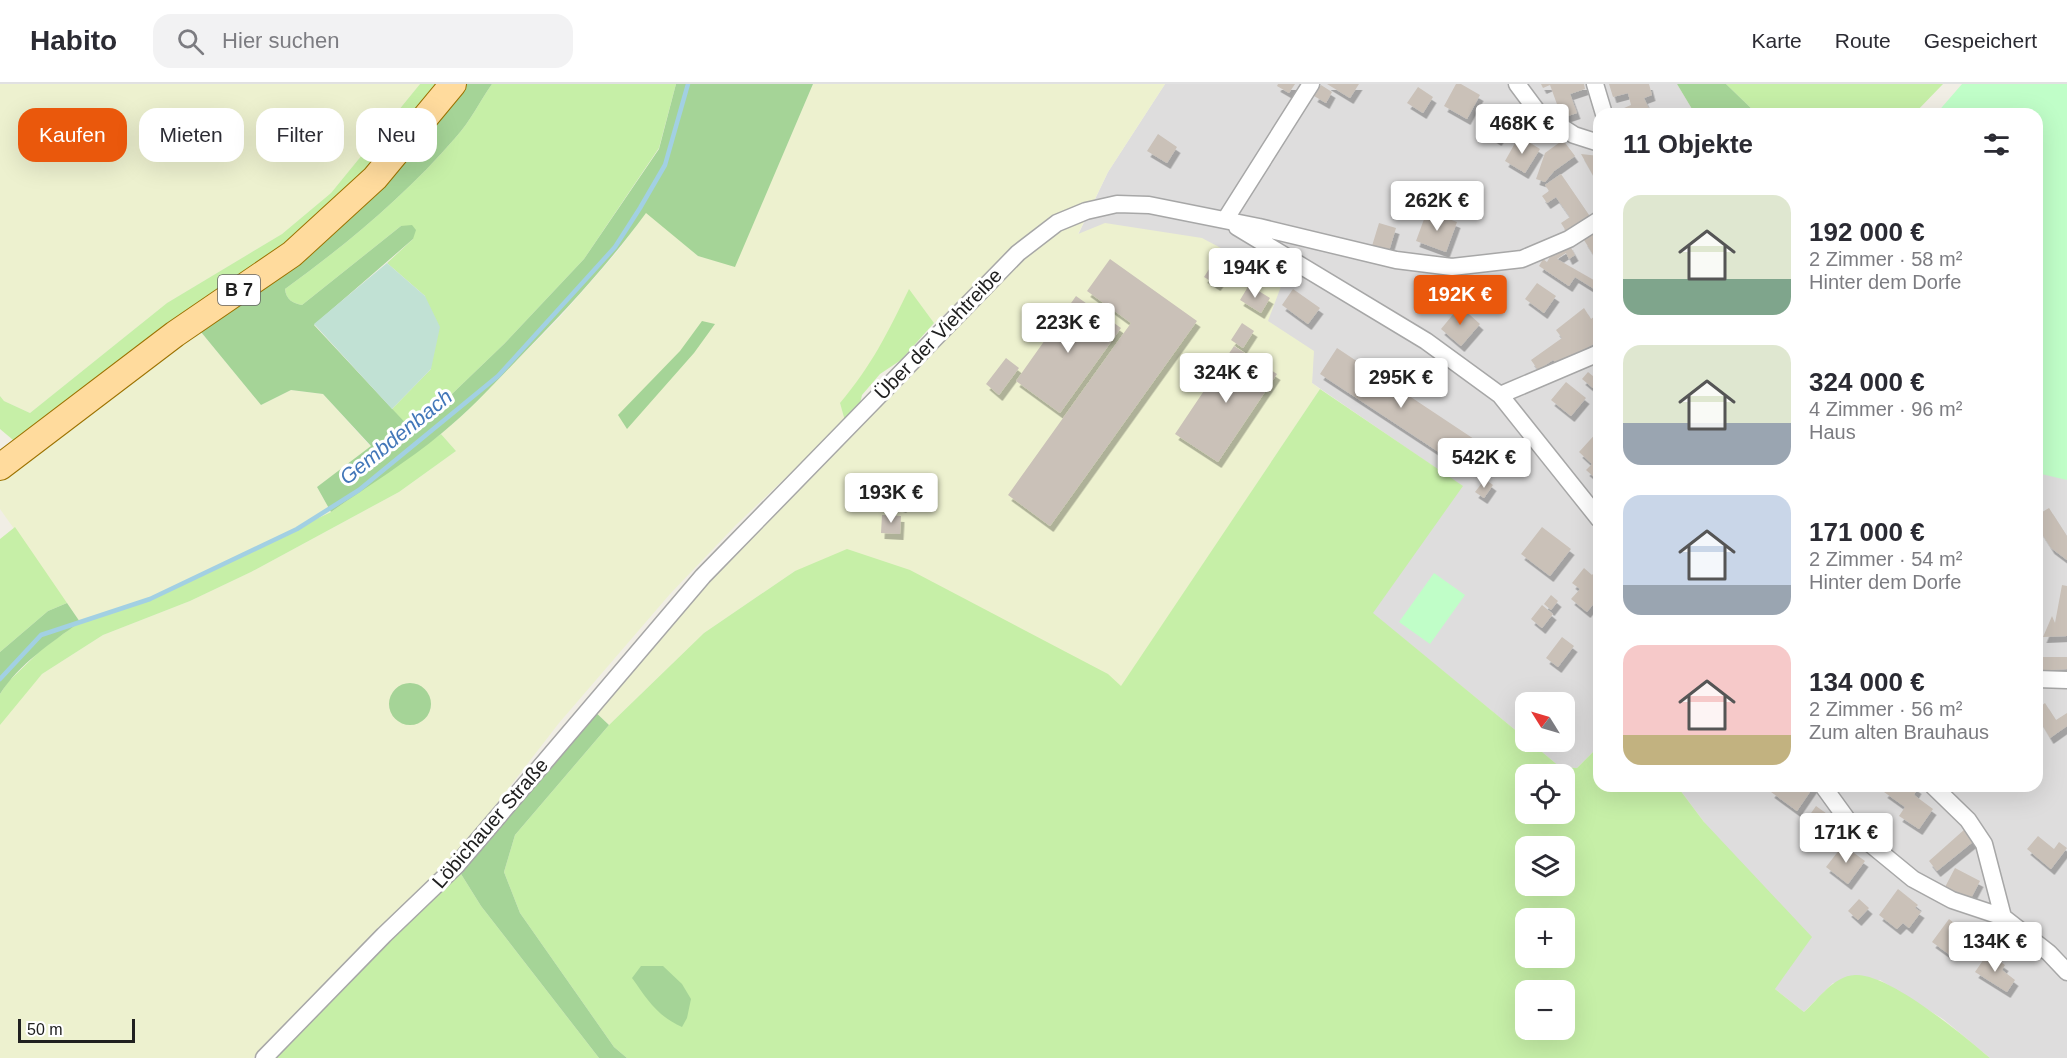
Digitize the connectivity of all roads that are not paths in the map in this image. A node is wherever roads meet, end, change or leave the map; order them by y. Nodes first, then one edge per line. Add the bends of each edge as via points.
1 (453, 84) edge
2 (1311, 84) edge
3 (1517, 84) edge
4 (1594, 84) edge
5 (1602, 108) edge
6 (1593, 141) edge
7 (1225, 220) junction
8 (1593, 224) edge
9 (1593, 356) edge
10 (1500, 395) junction
11 (0, 467) edge
12 (1593, 511) edge
13 (704, 576) joint
14 (2043, 679) edge
15 (2067, 680) edge
16 (1827, 792) edge
17 (1939, 792) edge
18 (2003, 917) junction
19 (2067, 972) edge
20 (264, 1058) edge

1 - 11 main road, B 7 via 375,178 292,254 175,334
2 - 7 street
3 - 6 street via 1537,111 1574,135
4 - 5 street
7 - 8 street, Über der Viehtreibe via 1396,260 1452,267 1522,259
7 - 10 street via 1426,341
7 - 13 street, Über der Viehtreibe via 1149,205 1117,204 1086,211 1057,224 1018,253
9 - 10 street
10 - 12 street
13 - 20 street, Löbichauer Straße via 456,866
14 - 15 street
16 - 18 street via 1857,833 1913,879 1952,900
17 - 18 street via 1968,820 1984,844
18 - 19 street via 2049,952

